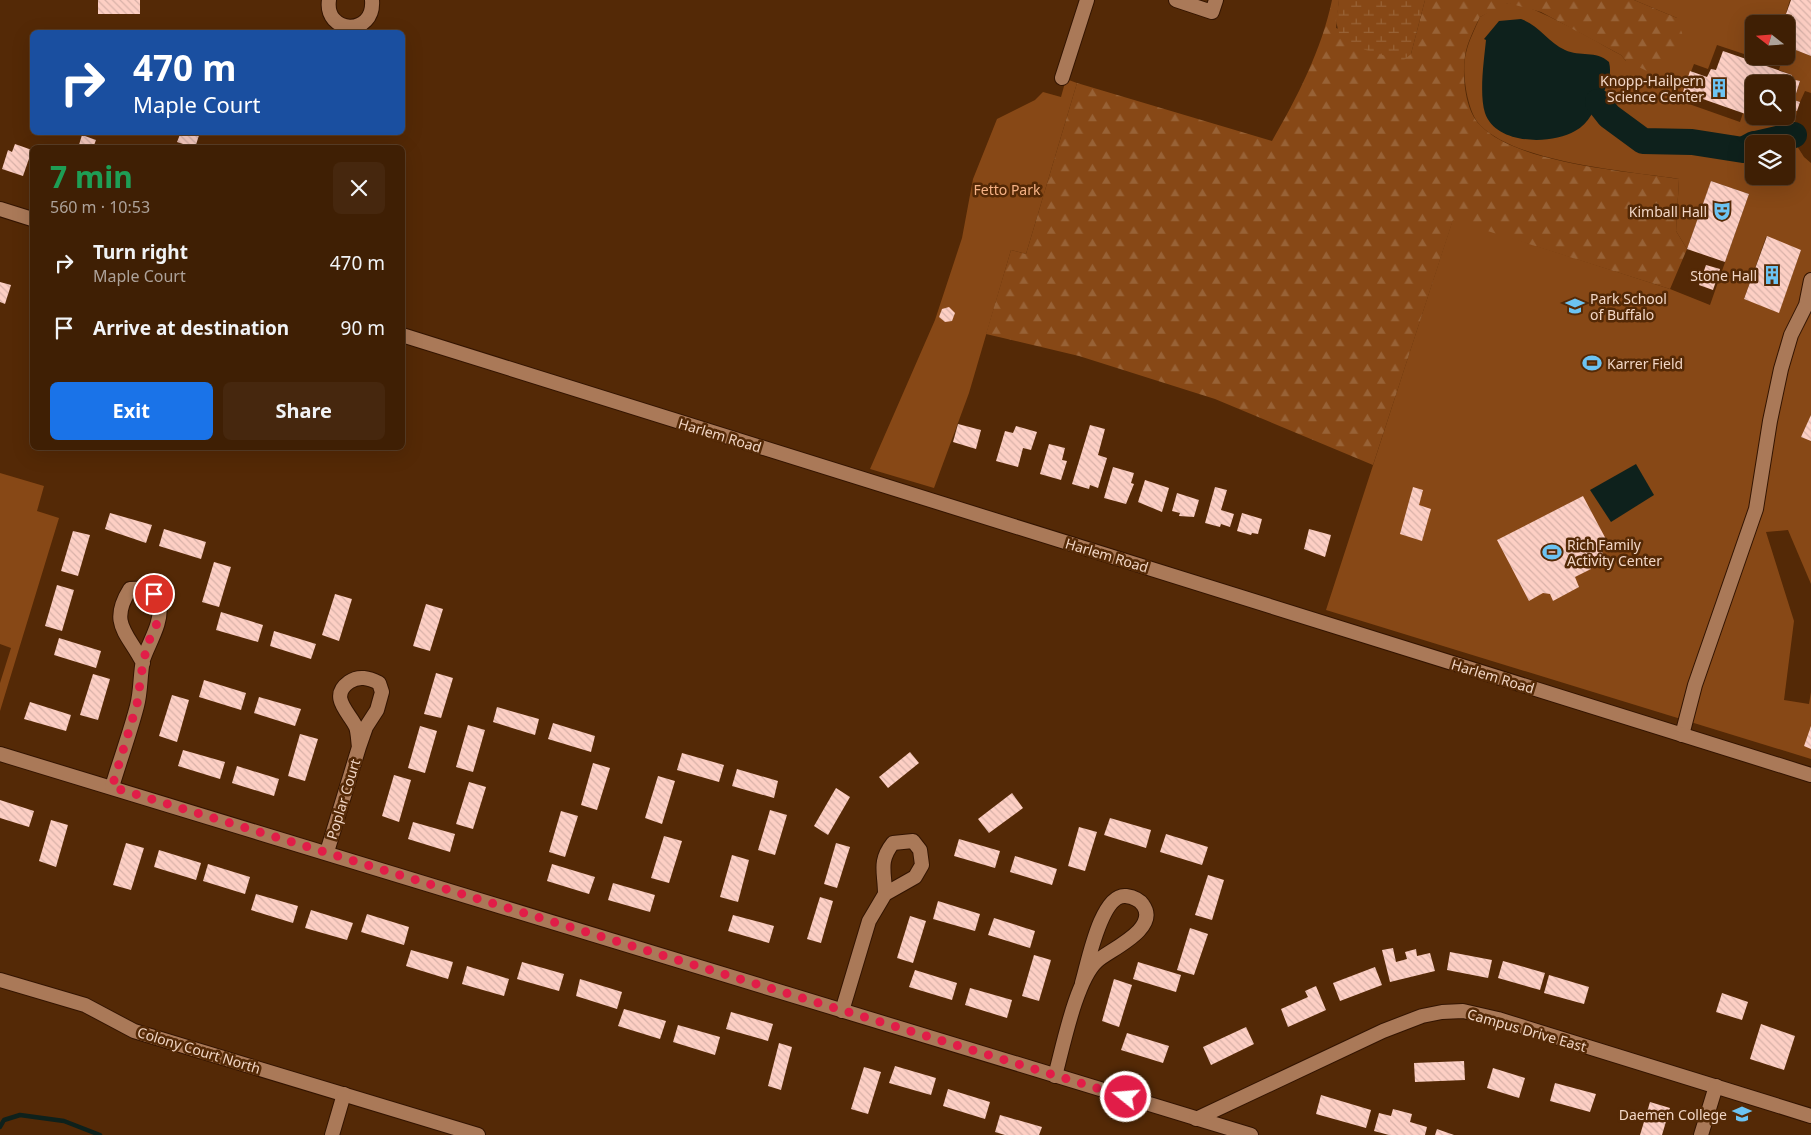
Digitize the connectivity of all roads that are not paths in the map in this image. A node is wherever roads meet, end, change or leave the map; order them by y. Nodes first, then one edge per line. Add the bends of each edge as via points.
1 (329, 0) edge
2 (372, 0) edge
3 (1087, 0) edge
4 (1176, 0) edge
5 (1216, 0) edge
6 (1062, 78) dead end
7 (0, 209) edge
8 (30, 219) edge
9 (1811, 280) edge
10 (1808, 306) edge
11 (405, 336) edge
12 (143, 663) junction
13 (1682, 735) junction
14 (359, 746) junction
15 (0, 754) edge
16 (1811, 776) edge
17 (112, 787) junction
18 (328, 852) junction
19 (885, 894) dead end
20 (0, 980) edge
21 (1082, 983) junction
22 (842, 1011) junction
23 (1055, 1076) junction
24 (1716, 1086) junction
25 (344, 1094) junction
26 (1811, 1116) edge
27 (1196, 1119) junction
28 (332, 1135) edge
29 (478, 1135) edge
30 (1251, 1135) edge
31 (1701, 1135) edge

1 - 2 street via 333,19 346,27 360,25 370,15
3 - 6 street
4 - 5 street via 1212,12
7 - 8 street
9 - 10 street
10 - 13 street via 1792,335 1781,368 1756,509 1695,685
11 - 13 street, Harlem Road
12 - 12 street via 160,607 154,594 144,588 130,589 119,617 122,631
12 - 17 street via 137,704
13 - 16 street, Harlem Road
14 - 14 street, Poplar Court via 382,692 379,684 367,678 354,679 344,686 340,700 345,713 356,726
14 - 18 street, Poplar Court
15 - 17 street
17 - 18 street
18 - 22 street
19 - 22 street via 869,921
20 - 25 street, Colony Court North via 85,1005 134,1031
21 - 21 street via 1096,962 1132,938 1141,927 1145,916 1139,900 1123,896 1115,898 1106,910
21 - 23 street
22 - 23 street
23 - 27 street
24 - 26 street, Campus Drive East
24 - 27 street, Campus Drive East via 1490,1016 1463,1011 1442,1012 1383,1031
24 - 31 street
25 - 28 street
25 - 29 street, Colony Court North
27 - 30 street

